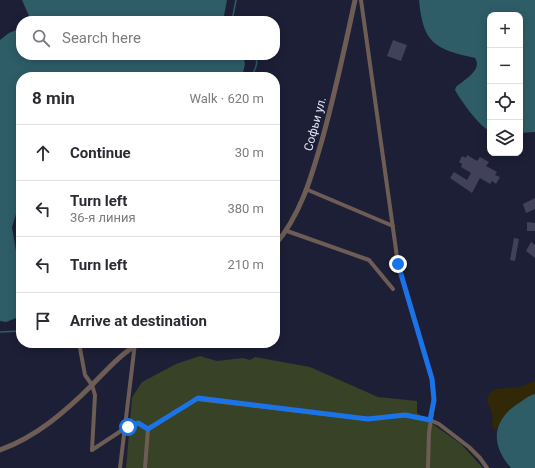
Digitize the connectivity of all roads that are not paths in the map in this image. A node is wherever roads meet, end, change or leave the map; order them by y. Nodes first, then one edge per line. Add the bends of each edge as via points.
1 (355, 0) edge
2 (361, 0) edge
3 (308, 190) junction
4 (393, 226) junction
5 (287, 231) junction
6 (280, 239) edge
7 (393, 289) dead end
8 (80, 348) edge
9 (132, 348) edge
10 (136, 348) edge
11 (92, 385) junction
12 (430, 420) junction
13 (148, 429) junction
14 (125, 431) junction
15 (0, 450) edge
16 (120, 468) edge
17 (145, 468) edge
18 (428, 468) edge
19 (487, 468) edge

1 - 3 street, Софьи ул.
2 - 4 street
3 - 4 street
3 - 5 street, Софьи ул.
4 - 12 street via 402,280 432,379 434,400
5 - 6 street, Софьи ул.
5 - 7 street via 369,260
8 - 11 street via 85,375
9 - 11 street
10 - 14 street
11 - 14 street via 92,450
11 - 15 street via 51,423 30,437
12 - 13 street via 405,415 368,419 198,398
12 - 18 street
12 - 19 street via 469,447
13 - 14 street via 138,423
13 - 17 street
14 - 16 street

